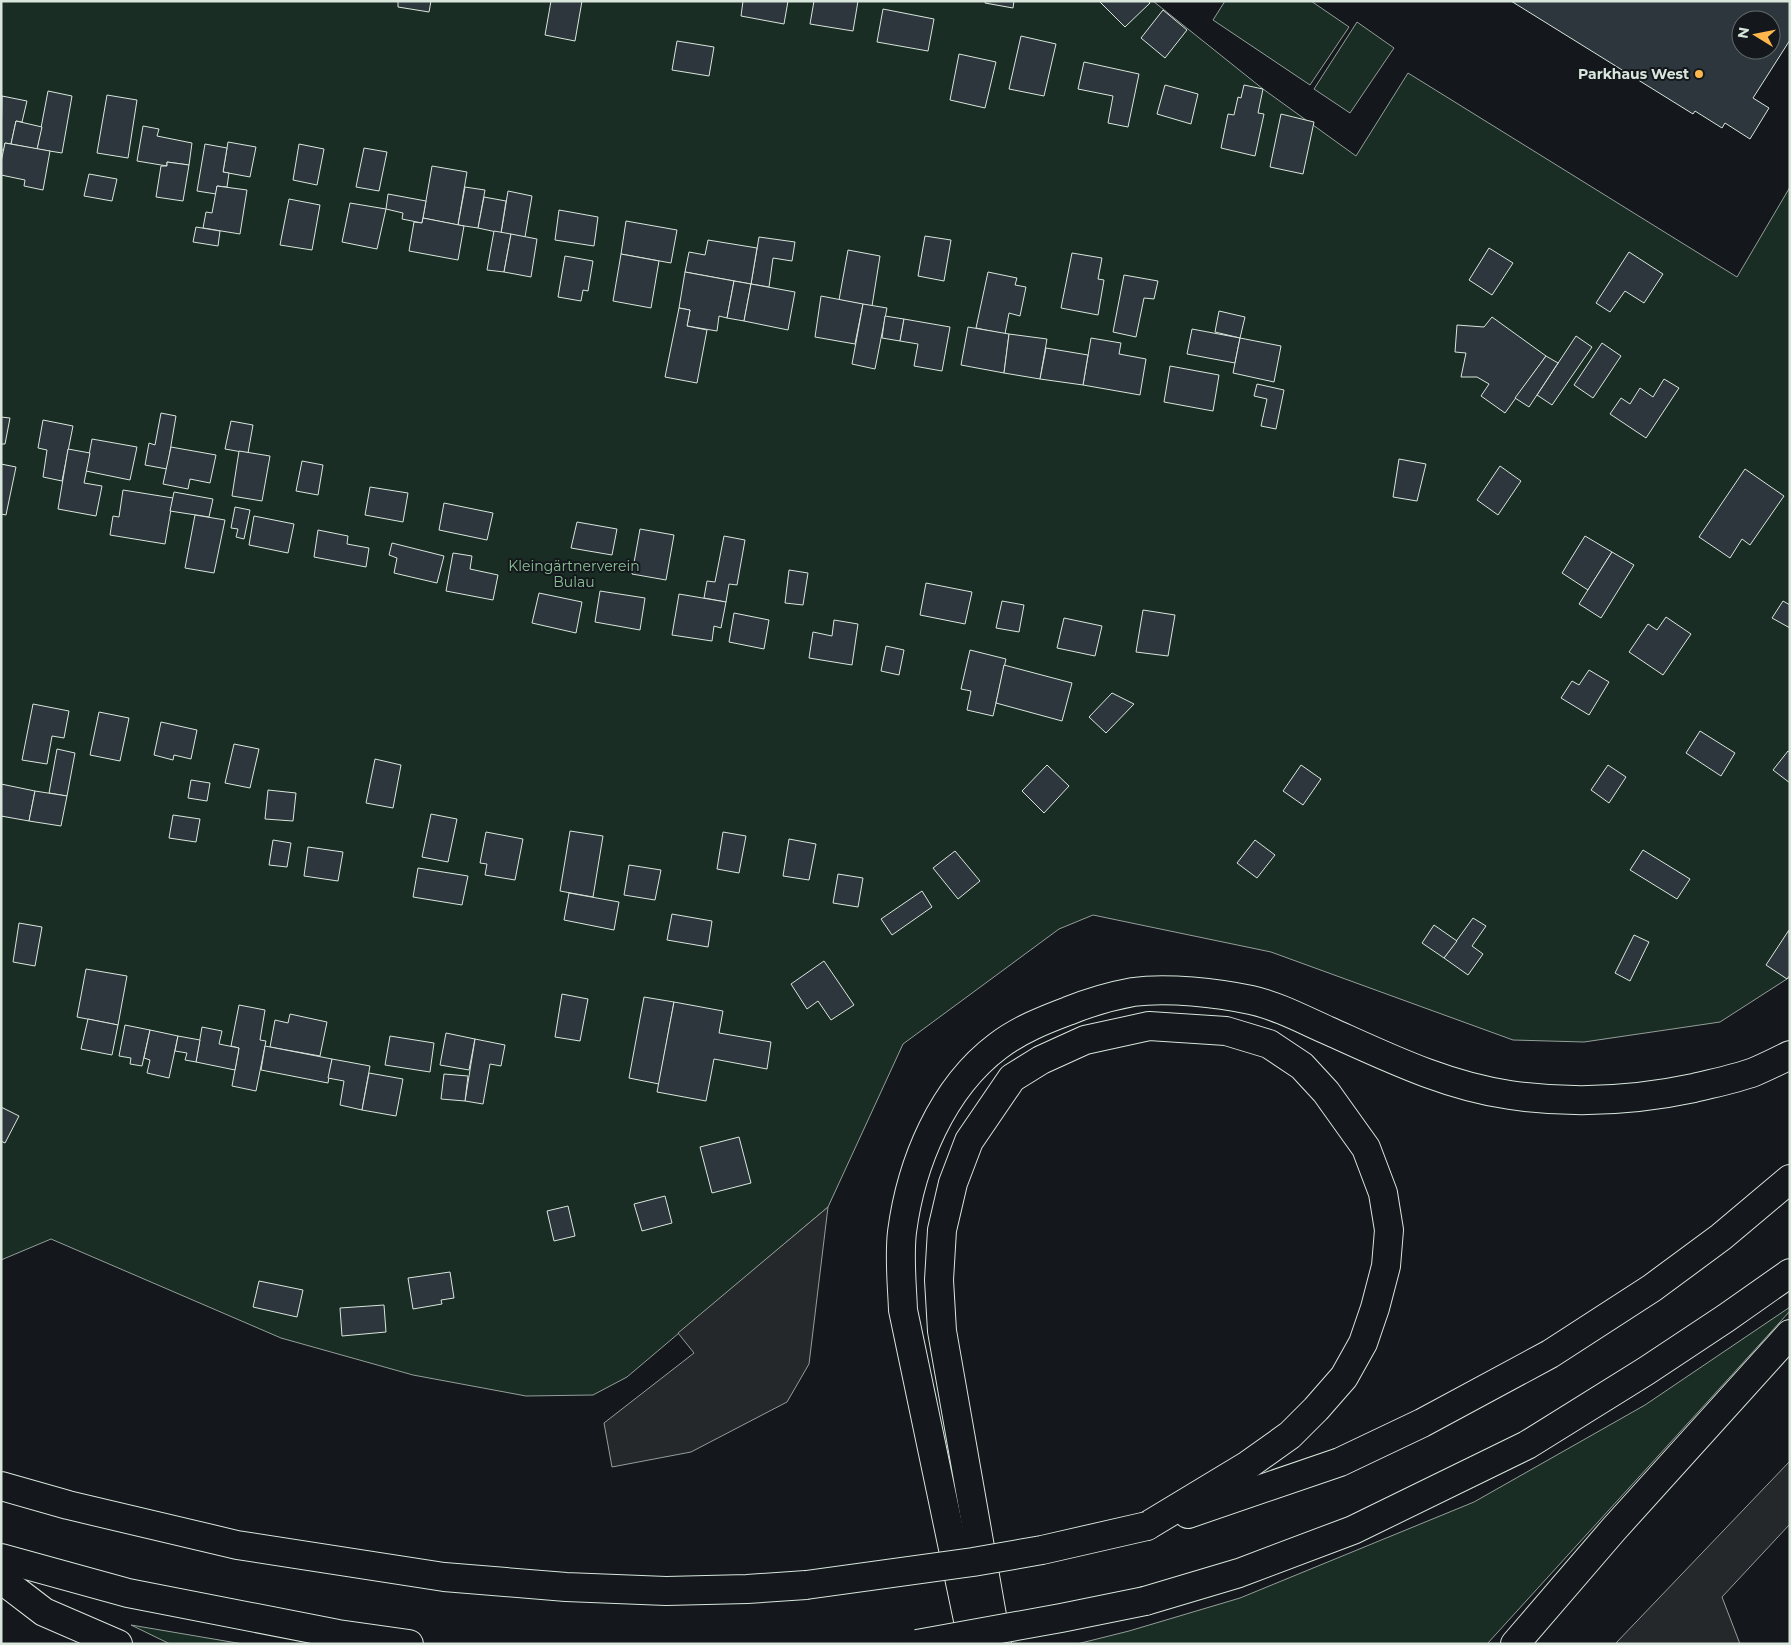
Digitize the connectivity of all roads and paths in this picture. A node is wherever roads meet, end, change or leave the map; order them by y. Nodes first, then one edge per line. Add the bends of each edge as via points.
1 (1790, 1055) edge
2 (1790, 1179) edge
3 (1790, 1273) edge
4 (1790, 1334) edge
5 (1, 1486) edge
6 (1147, 1526) junction
7 (1, 1558) edge
8 (1, 1579) edge
9 (118, 1644) edge
10 (409, 1644) edge
11 (916, 1644) edge
12 (973, 1644) edge
13 (997, 1644) edge
14 (1515, 1644) edge

1 - 12 highway via 1754,1072 1671,1093 1592,1101 1545,1099 1472,1087 1428,1073 1253,1000 1178,991 1136,992 1095,1000 1027,1028 998,1046 969,1073 925,1144 911,1188 902,1232 900,1266 903,1310
2 - 6 highway via 1652,1288 1550,1354 1422,1423 1340,1462
3 - 11 highway, bridge via 1654,1366 1527,1445 1353,1530 1239,1573 1145,1601
4 - 14 highway
5 - 6 highway, bridge via 237,1545 444,1577 666,1591 806,1585 1042,1550
6 - 13 highway via 1248,1465 1290,1435 1316,1409 1344,1377 1363,1343 1386,1266 1389,1230 1383,1193 1366,1148 1326,1092 1302,1066 1269,1044 1226,1031 1149,1026 1085,1040 1041,1060 1012,1078 968,1141 953,1183 942,1230 939,1280 942,1331
7 - 10 highway via 128,1593 338,1634
8 - 9 highway via 44,1612

